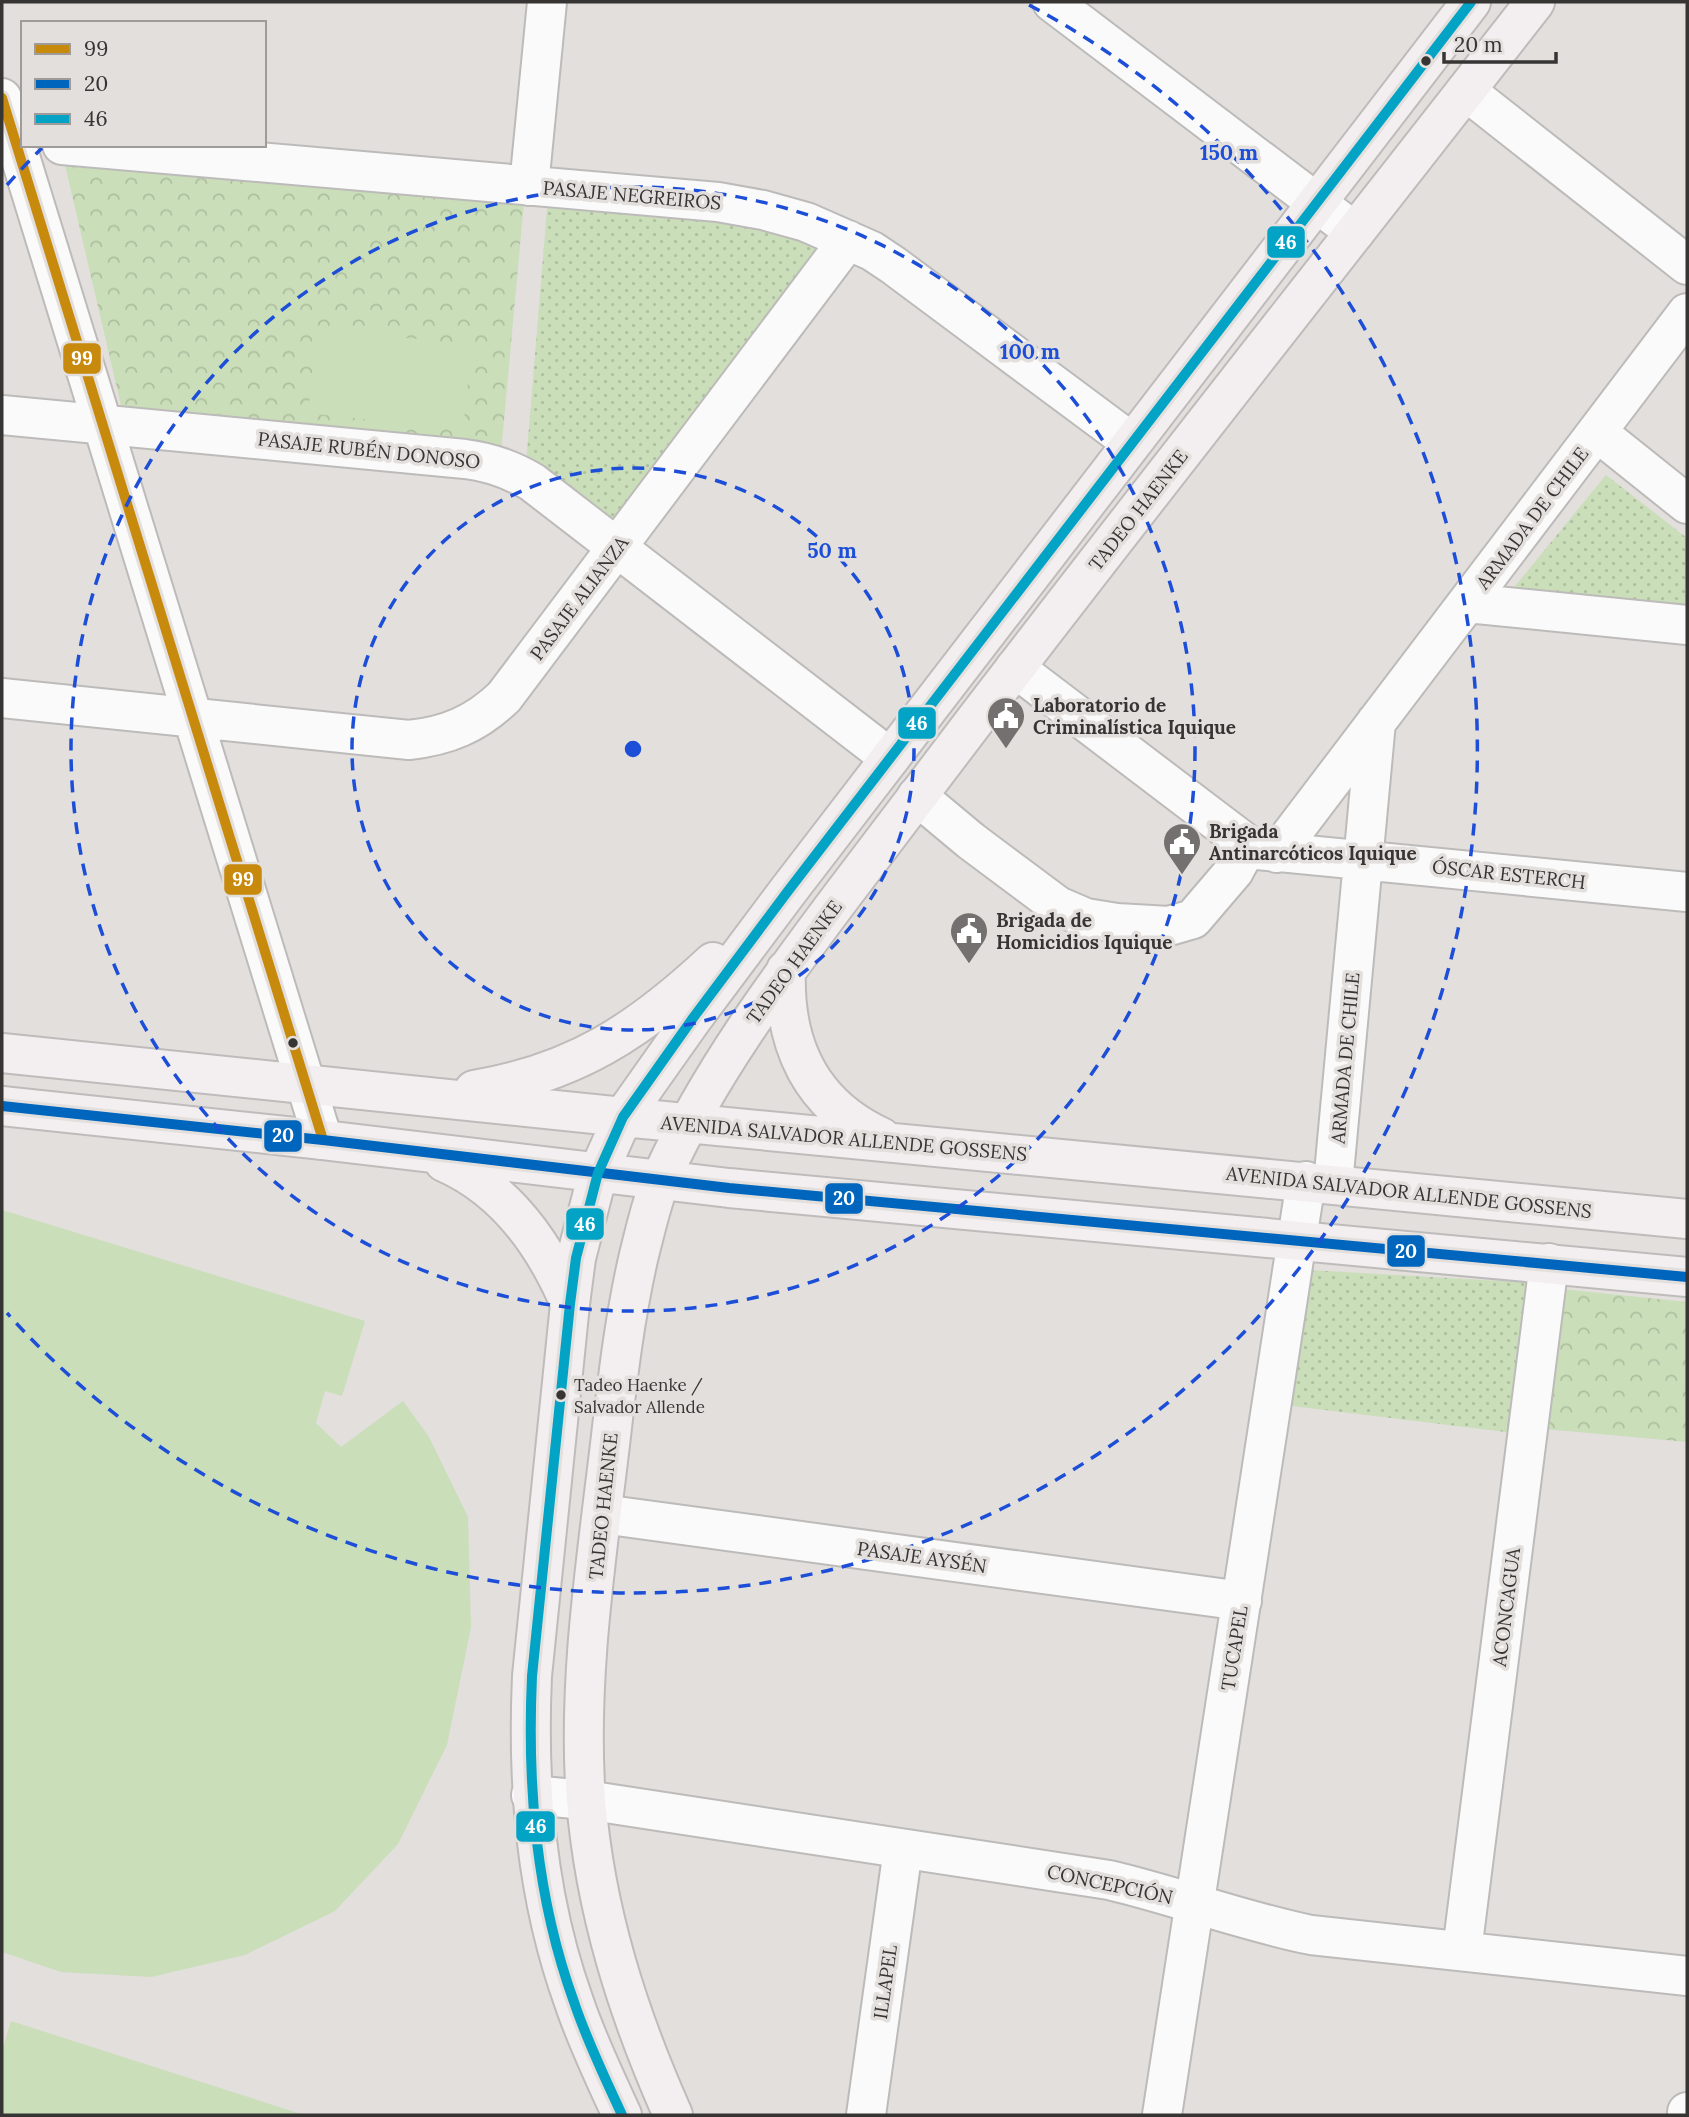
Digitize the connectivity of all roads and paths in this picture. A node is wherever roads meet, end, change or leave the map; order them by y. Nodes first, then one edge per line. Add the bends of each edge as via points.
1 (547, 2) edge
2 (1052, 2) edge
3 (1471, 2) edge
4 (1535, 2) edge
5 (1465, 91) junction
6 (2, 98) edge
7 (13, 141) edge
8 (85, 147) edge
9 (528, 186) junction
10 (1315, 202) junction
11 (1355, 232) junction
12 (848, 240) junction
13 (1687, 265) edge
14 (1687, 313) edge
15 (2, 415) edge
16 (102, 424) junction
17 (1597, 432) junction
18 (1132, 442) junction
19 (1687, 504) edge
20 (617, 548) junction
21 (1467, 603) junction
22 (1687, 625) edge
23 (1015, 668) junction
24 (2, 698) edge
25 (192, 716) junction
26 (1376, 722) junction
27 (890, 758) junction
28 (917, 796) junction
29 (1263, 849) junction
30 (1364, 860) junction
31 (788, 891) junction
32 (1687, 892) edge
33 (786, 970) junction
34 (2, 1053) edge
35 (306, 1085) junction
36 (419, 1096) junction
37 (2, 1106) edge
38 (623, 1117) junction
39 (688, 1123) junction
40 (323, 1140) junction
41 (893, 1142) junction
42 (426, 1154) junction
43 (598, 1173) junction
44 (660, 1181) junction
45 (1320, 1183) junction
46 (1687, 1219) edge
47 (1298, 1239) junction
48 (1549, 1263) junction
49 (1687, 1277) edge
50 (570, 1304) junction
51 (602, 1514) junction
52 (1242, 1601) junction
53 (531, 1795) junction
54 (586, 1800) junction
55 (904, 1849) junction
56 (1195, 1903) junction
57 (1462, 1951) junction
58 (1687, 1976) edge
59 (622, 2115) edge
60 (673, 2115) edge
61 (866, 2115) edge
62 (1162, 2115) edge

1 - 9 street
2 - 10 street
3 - 10 main road
4 - 5 main road, TADEO HAENKE
5 - 11 main road, TADEO HAENKE
5 - 13 street
6 - 7 street
7 - 16 street
8 - 9 street, PASAJE NEGREIROS
9 - 12 street, PASAJE NEGREIROS via 718,202 806,222
10 - 11 street
10 - 18 main road
11 - 23 main road, TADEO HAENKE
12 - 18 street, PASAJE NEGREIROS via 893,265
12 - 20 street, PASAJE ALIANZA
14 - 17 street, ARMADA DE CHILE
15 - 16 street, PASAJE RUBÉN DONOSO
16 - 20 street, PASAJE RUBÉN DONOSO via 484,461 531,482
16 - 25 street
17 - 19 street
17 - 21 street, ARMADA DE CHILE
18 - 27 main road
20 - 25 street, PASAJE ALIANZA via 505,697 452,732 409,740
20 - 27 street, PASAJE RUBÉN DONOSO
21 - 22 street
21 - 26 street, ARMADA DE CHILE
23 - 28 main road, TADEO HAENKE
23 - 29 street
24 - 25 street, PASAJE ALIANZA
25 - 35 street
26 - 29 street, ARMADA DE CHILE
26 - 30 street, ARMADA DE CHILE
27 - 31 main road
28 - 29 street, ARMADA DE CHILE via 1058,906 1086,918 1116,923 1169,926 1193,919 1234,871
28 - 33 main road, TADEO HAENKE
29 - 30 street, ÓSCAR ESTERCH
30 - 32 street, ÓSCAR ESTERCH
30 - 45 street, ARMADA DE CHILE
31 - 36 main road via 679,994 609,1044 517,1082
31 - 38 main road
33 - 39 main road, TADEO HAENKE
33 - 41 main road via 788,1025 809,1075 845,1116
34 - 35 main road, AVENIDA SALVADOR ALLENDE GOSSENS
35 - 36 main road, AVENIDA SALVADOR ALLENDE GOSSENS
35 - 40 street
36 - 38 main road, AVENIDA SALVADOR ALLENDE GOSSENS
37 - 40 main road
38 - 39 main road, AVENIDA SALVADOR ALLENDE GOSSENS
38 - 43 main road
39 - 41 main road, AVENIDA SALVADOR ALLENDE GOSSENS
39 - 44 main road, TADEO HAENKE
40 - 42 main road
41 - 45 main road, AVENIDA SALVADOR ALLENDE GOSSENS
42 - 43 main road
42 - 50 main road via 479,1182 524,1222
43 - 44 main road
43 - 50 main road
44 - 47 main road
44 - 51 main road, TADEO HAENKE via 626,1320
45 - 46 main road, AVENIDA SALVADOR ALLENDE GOSSENS
45 - 47 street, TUCAPEL
47 - 48 main road
47 - 52 street, TUCAPEL
48 - 49 main road
48 - 57 street, ACONCAGUA
50 - 53 main road via 532,1676
51 - 52 street, PASAJE AYSÉN
51 - 54 main road, TADEO HAENKE via 585,1689
52 - 56 street, TUCAPEL
53 - 54 street, CONCEPCIÓN
53 - 59 main road via 537,1854 558,1953 582,2025
54 - 55 street, CONCEPCIÓN
54 - 60 main road, TADEO HAENKE via 611,1948 629,2009
55 - 56 street, CONCEPCIÓN via 1109,1880
55 - 61 street, ILLAPEL
56 - 57 street, CONCEPCIÓN via 1254,1923 1311,1935
56 - 62 street, TUCAPEL
57 - 58 street, CONCEPCIÓN

